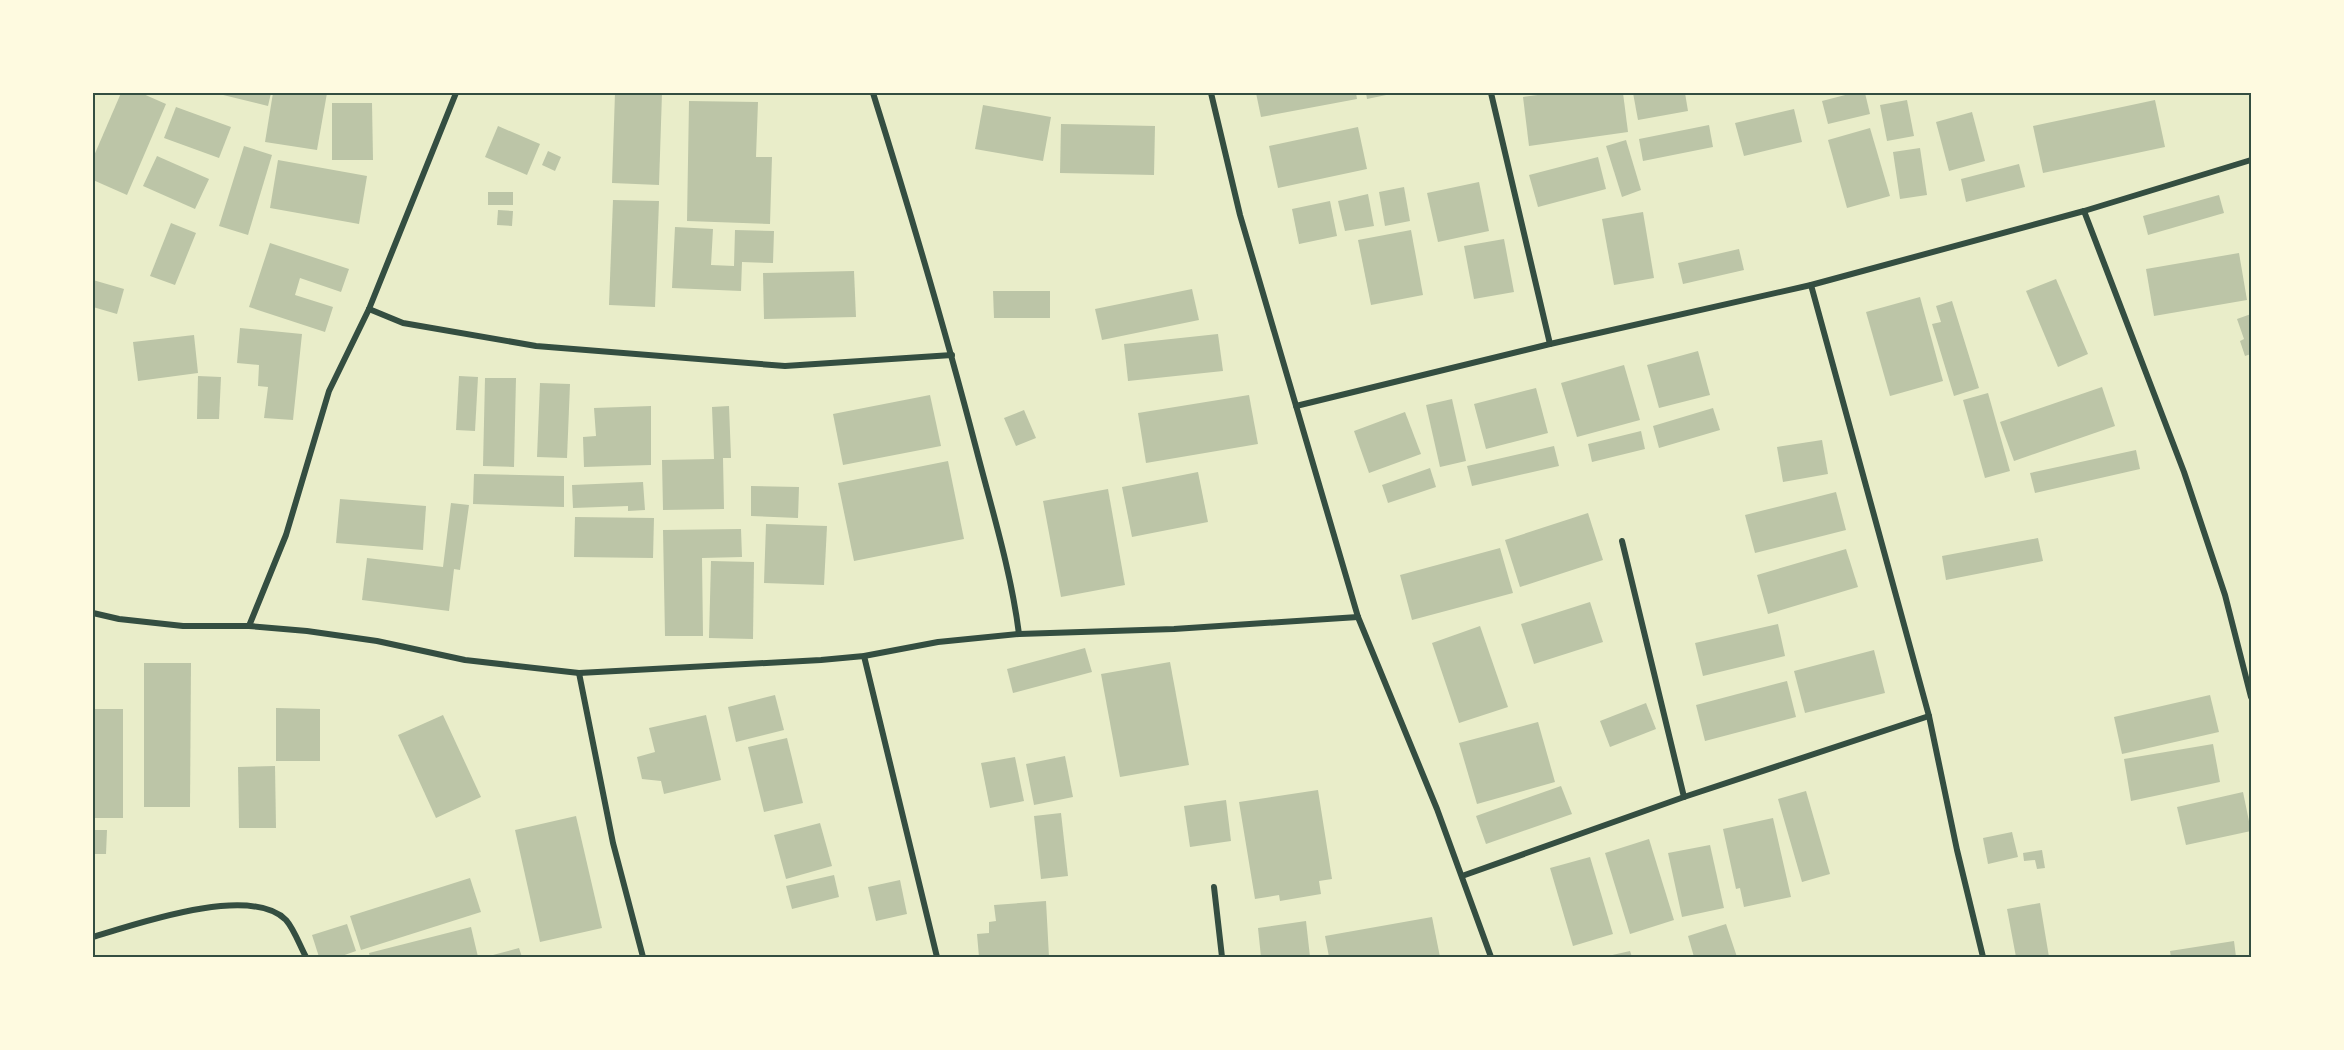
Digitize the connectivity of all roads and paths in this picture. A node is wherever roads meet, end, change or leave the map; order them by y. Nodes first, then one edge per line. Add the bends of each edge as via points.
1 (456, 93) edge
2 (873, 93) edge
3 (1210, 93) edge
4 (1491, 93) edge
5 (2251, 160) edge
6 (2084, 211) junction
7 (1811, 285) junction
8 (369, 309) junction
9 (1551, 344) junction
10 (952, 355) junction
11 (1296, 406) junction
12 (1622, 541) dead end
13 (93, 613) edge
14 (1358, 617) junction
15 (249, 626) junction
16 (1019, 634) junction
17 (864, 656) junction
18 (579, 674) junction
19 (2251, 697) edge
20 (1929, 716) junction
21 (1684, 797) junction
22 (1462, 876) junction
23 (1214, 887) dead end
24 (93, 937) edge
25 (306, 957) edge
26 (642, 957) edge
27 (937, 957) edge
28 (1222, 957) edge
29 (1491, 957) edge
30 (1983, 957) edge

1 - 8 street
2 - 10 street
3 - 11 street via 1240,215
4 - 9 street
5 - 6 street
6 - 7 street
6 - 19 street via 2184,472 2225,594
7 - 9 street
7 - 20 street
8 - 10 street via 403,323 536,346 785,366
8 - 15 street via 329,391 286,535
9 - 11 street
10 - 16 street via 998,526
11 - 14 street
12 - 21 street
13 - 15 street via 183,626
14 - 16 street
14 - 22 street
15 - 18 street via 377,641 465,660
16 - 17 street via 938,642
17 - 18 street
17 - 27 street
18 - 26 street via 613,843
20 - 21 street
20 - 30 street
21 - 22 street
22 - 29 street
23 - 28 street
24 - 25 street via 227,904 259,906 286,920

